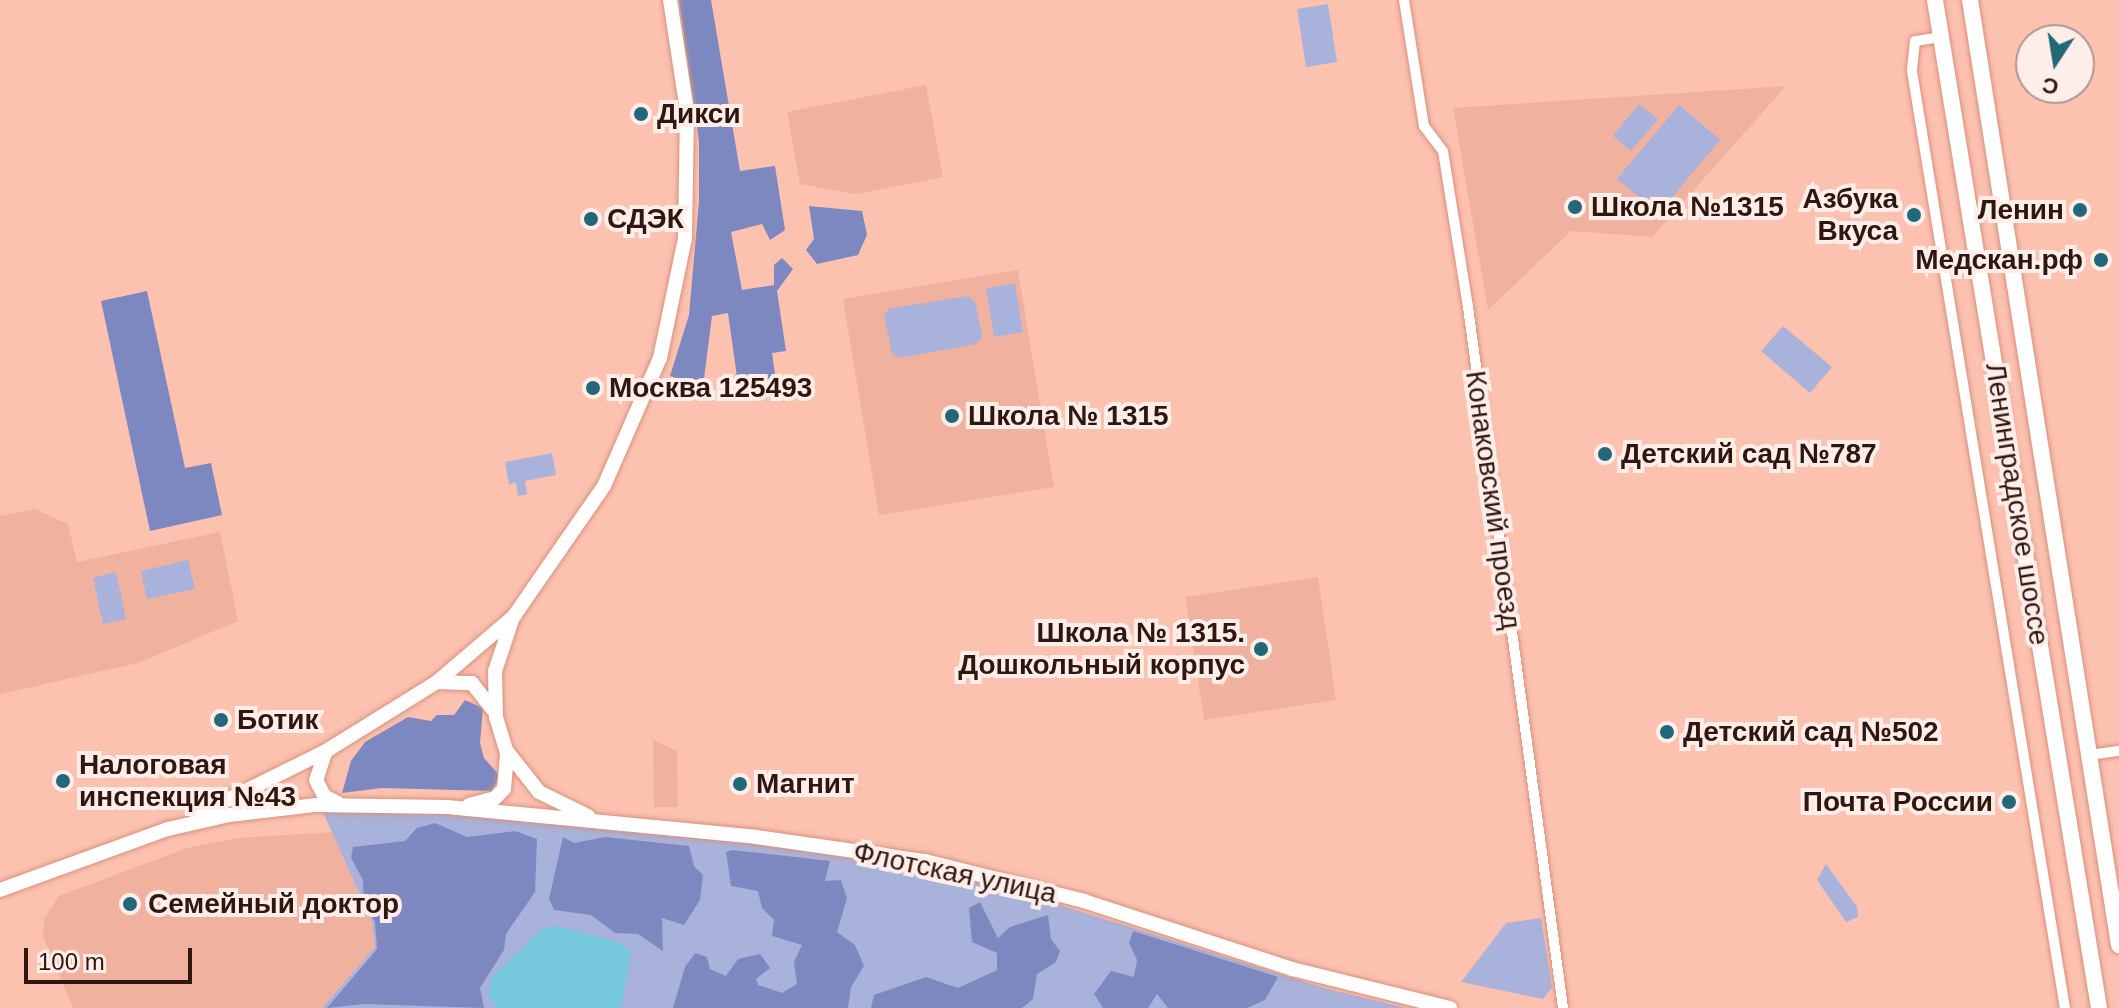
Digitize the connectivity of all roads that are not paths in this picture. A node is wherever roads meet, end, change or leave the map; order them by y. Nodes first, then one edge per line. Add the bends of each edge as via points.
1 (670, 0) edge
2 (1404, 0) edge
3 (1935, 0) edge
4 (1970, 0) edge
5 (1941, 37) junction
6 (514, 616) junction
7 (437, 682) junction
8 (496, 717) junction
9 (506, 750) junction
10 (326, 751) junction
11 (2119, 751) edge
12 (2089, 755) junction
13 (343, 804) junction
14 (447, 807) junction
15 (597, 820) junction
16 (168, 829) junction
17 (3, 885) edge
18 (2119, 945) edge
19 (1450, 1008) edge
20 (1563, 1008) edge
21 (2065, 1008) edge
22 (2099, 1008) edge

1 - 6 street via 688,150 685,238 667,333 637,419 604,486
2 - 20 street, Конаковский проезд via 1424,126 1443,151 1468,307
3 - 5 main road, Ленинградское шоссе
4 - 12 main road, Ленинградское шоссе
5 - 21 street via 1915,41 1912,71
5 - 22 main road, Ленинградское шоссе
6 - 7 street
6 - 8 street via 495,671
7 - 8 street via 472,683 490,700
7 - 10 street
8 - 9 street
9 - 14 street, Флотская улица via 507,779 495,798
9 - 15 street via 539,792
10 - 13 street via 316,780 324,796
10 - 16 street
11 - 12 street
12 - 18 main road, Ленинградское шоссе
13 - 14 street, Флотская улица
13 - 16 street, Флотская улица via 267,809
14 - 15 street, Флотская улица
15 - 19 street, Флотская улица via 756,837 982,874 1292,969
16 - 17 street, Флотская улица

